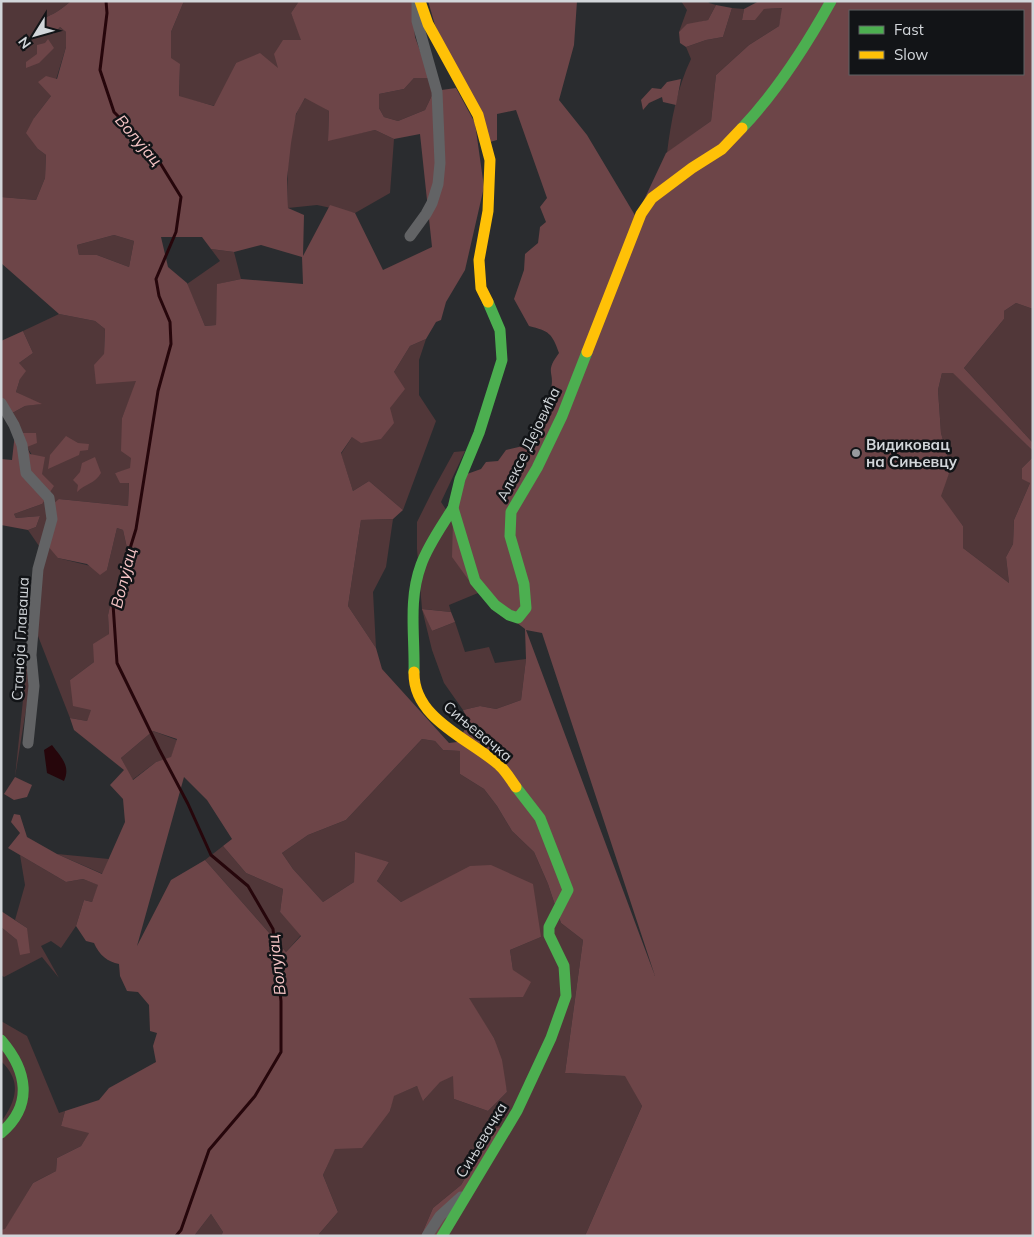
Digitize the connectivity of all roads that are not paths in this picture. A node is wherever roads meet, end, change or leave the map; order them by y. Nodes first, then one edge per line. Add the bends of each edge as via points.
1 (419, 1) edge
2 (831, 1) edge
3 (410, 236) dead end
4 (1, 403) edge
5 (454, 508) junction
6 (28, 743) dead end
7 (1, 1040) edge
8 (1, 1133) edge
9 (468, 1191) junction
10 (427, 1236) edge
11 (442, 1236) edge

1 - 3 street via 417,21 437,92 440,163 432,203
1 - 5 street, Алексе Дејовића via 428,24 478,115 490,160 488,211 479,260 481,288 500,330 502,360 479,433 460,479
2 - 5 street, Алексе Дејовића via 812,35 760,109 722,148 652,198 641,214 562,416 512,512 510,536 524,584 526,608 518,618 495,605 475,581
4 - 6 street, Станоја Главаша via 22,444 26,473 49,498 52,519 38,569 31,655 34,686
5 - 9 street, Сињевачка via 421,565 415,592 412,624 416,689 439,721 500,766 540,818 568,890 549,927 549,935 564,966 566,996 551,1038 517,1111
7 - 8 street via 16,1058 24,1086 20,1113
9 - 10 street via 440,1216
9 - 11 street, Сињевачка

